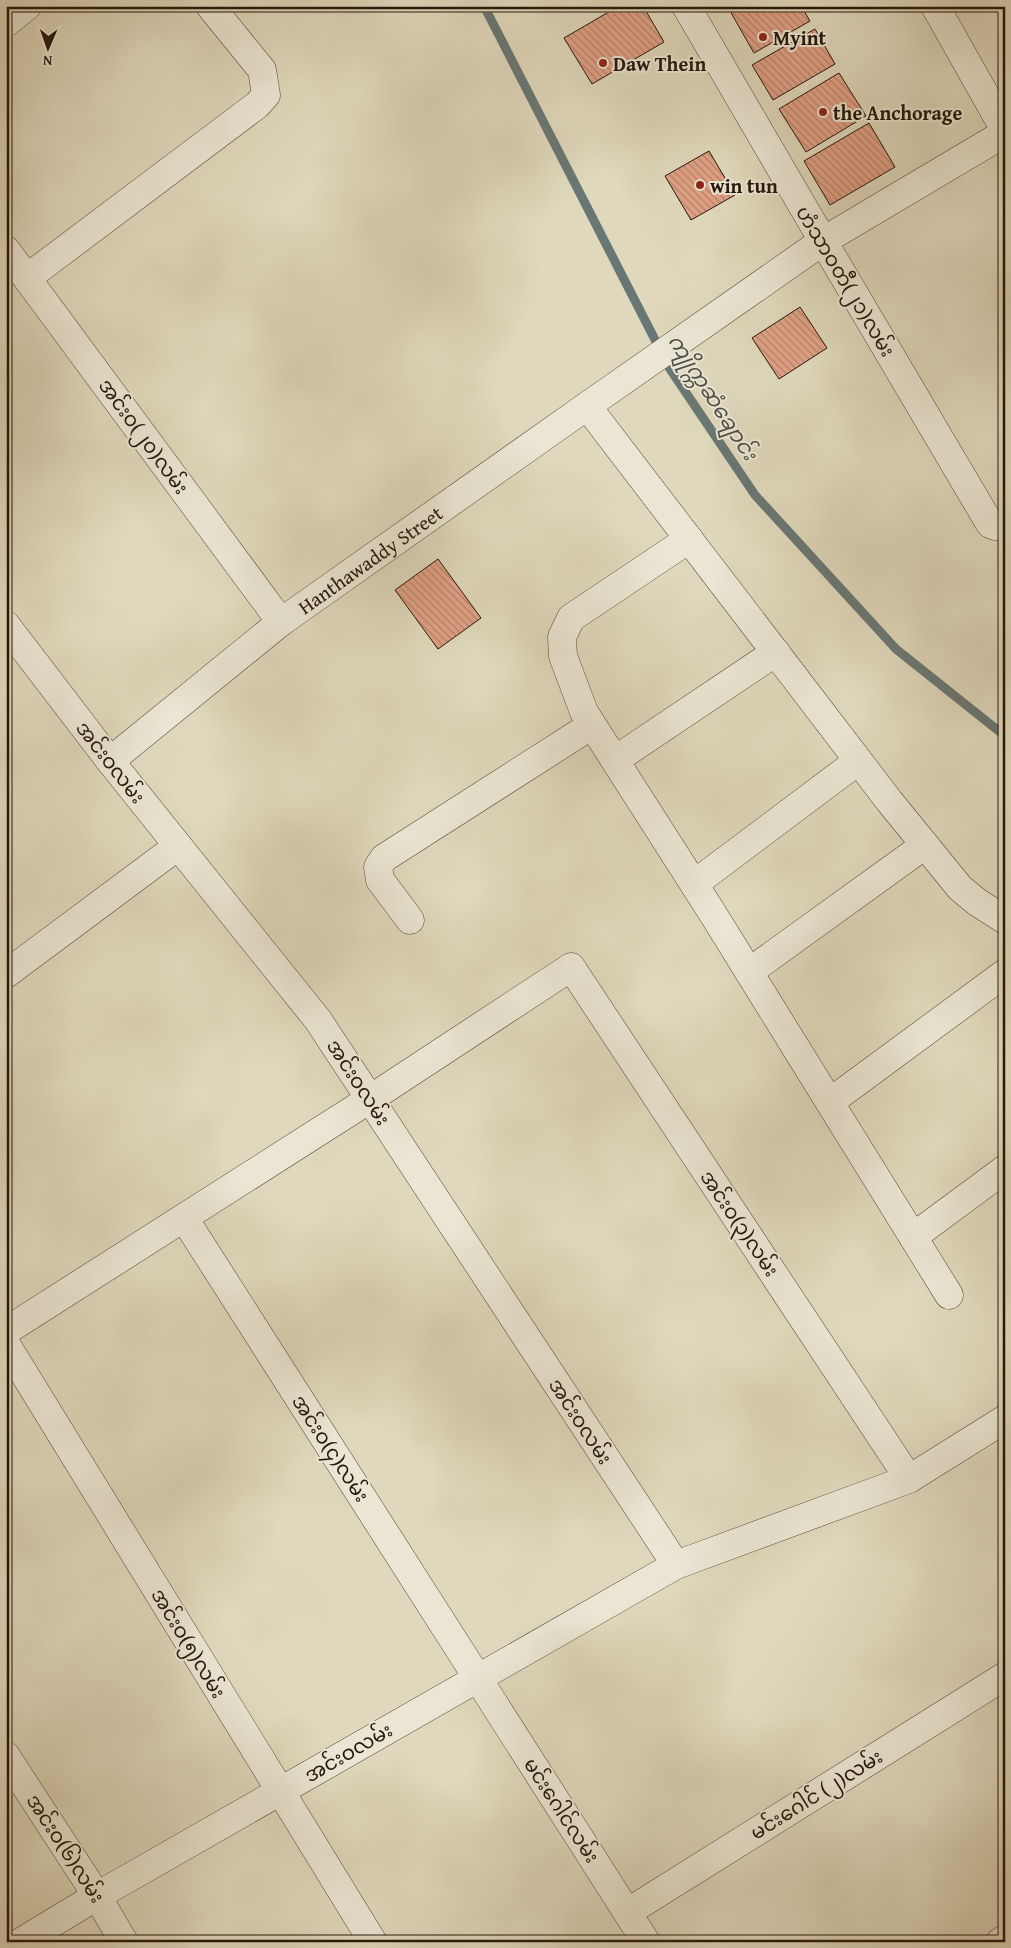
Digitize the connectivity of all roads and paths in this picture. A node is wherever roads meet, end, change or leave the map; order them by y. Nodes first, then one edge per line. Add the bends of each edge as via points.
1 (28, 6) edge
2 (210, 6) edge
3 (686, 6) edge
4 (935, 6) edge
5 (6, 24) edge
6 (1005, 131) edge
7 (822, 241) junction
8 (6, 250) edge
9 (27, 278) junction
10 (587, 406) junction
11 (1000, 525) edge
12 (689, 539) junction
13 (281, 622) junction
14 (6, 625) edge
15 (776, 652) junction
16 (592, 725) junction
17 (615, 760) junction
18 (110, 761) junction
19 (858, 761) junction
20 (925, 845) junction
21 (178, 846) junction
22 (694, 884) junction
23 (410, 920) dead end
24 (1005, 920) edge
25 (749, 972) junction
26 (1005, 973) edge
27 (6, 974) edge
28 (370, 1099) junction
29 (830, 1102) junction
30 (1005, 1169) edge
31 (184, 1218) junction
32 (913, 1237) junction
33 (949, 1295) dead end
34 (6, 1330) edge
35 (6, 1344) edge
36 (1005, 1419) edge
37 (909, 1478) junction
38 (676, 1565) junction
39 (1005, 1676) edge
40 (478, 1678) junction
41 (6, 1756) edge
42 (279, 1791) junction
43 (97, 1896) junction
44 (628, 1912) junction
45 (1005, 1939) edge
46 (21, 1942) edge
47 (124, 1942) edge
48 (373, 1942) edge
49 (646, 1942) edge
50 (1000, 1942) edge

1 - 5 street
2 - 9 street via 262,70 266,95
3 - 7 street, ဟံသာဝတီ(၂၁)လမ်း
4 - 6 street
6 - 7 street
7 - 10 street, Hanthawaddy Street
7 - 11 street, ဟံသာဝတီ(၂၁)လမ်း via 990,524
8 - 9 street, အင်းဝ(၂၀)လမ်း
9 - 13 street, အင်းဝ(၂၀)လမ်း
10 - 12 street
10 - 13 street, Hanthawaddy Street
12 - 15 street
12 - 16 street via 571,618 562,637 564,656 584,712
13 - 18 street, Hanthawaddy Street
14 - 18 street, အင်းဝလမ်း
15 - 17 street
15 - 19 street
16 - 17 street
16 - 23 street via 384,858 378,867 380,880
17 - 22 street
18 - 21 street, အင်းဝလမ်း
19 - 20 street
19 - 22 street
20 - 24 street via 960,888
20 - 25 street
21 - 27 street
21 - 28 street, အင်းဝလမ်း via 318,1020
22 - 25 street
25 - 29 street
26 - 29 street
28 - 31 street
28 - 37 street, အင်းဝ(၃)လမ်း via 571,967
28 - 38 street, အင်းဝလမ်း
29 - 32 street
30 - 32 street
31 - 34 street
31 - 40 street, အင်းဝ(၄)လမ်း
32 - 33 street
35 - 42 street, အင်းဝ(၅)လမ်း
36 - 37 street, အင်းဝလမ်း
37 - 38 street, အင်းဝလမ်း
38 - 40 street, အင်းဝလမ်း
39 - 44 street, မင်းဂေါင် (၂)လမ်း
40 - 42 street, အင်းဝလမ်း
40 - 44 street, မင်းဂေါင်လမ်း
41 - 43 street, အင်းဝ(၆)လမ်း
42 - 43 street, အင်းဝလမ်း
42 - 48 street, အင်းဝ(၅)လမ်း
43 - 46 street, အင်းဝလမ်း
43 - 47 street, အင်းဝ(၆)လမ်း
44 - 49 street, မင်းဂေါင်လမ်း
45 - 50 street

